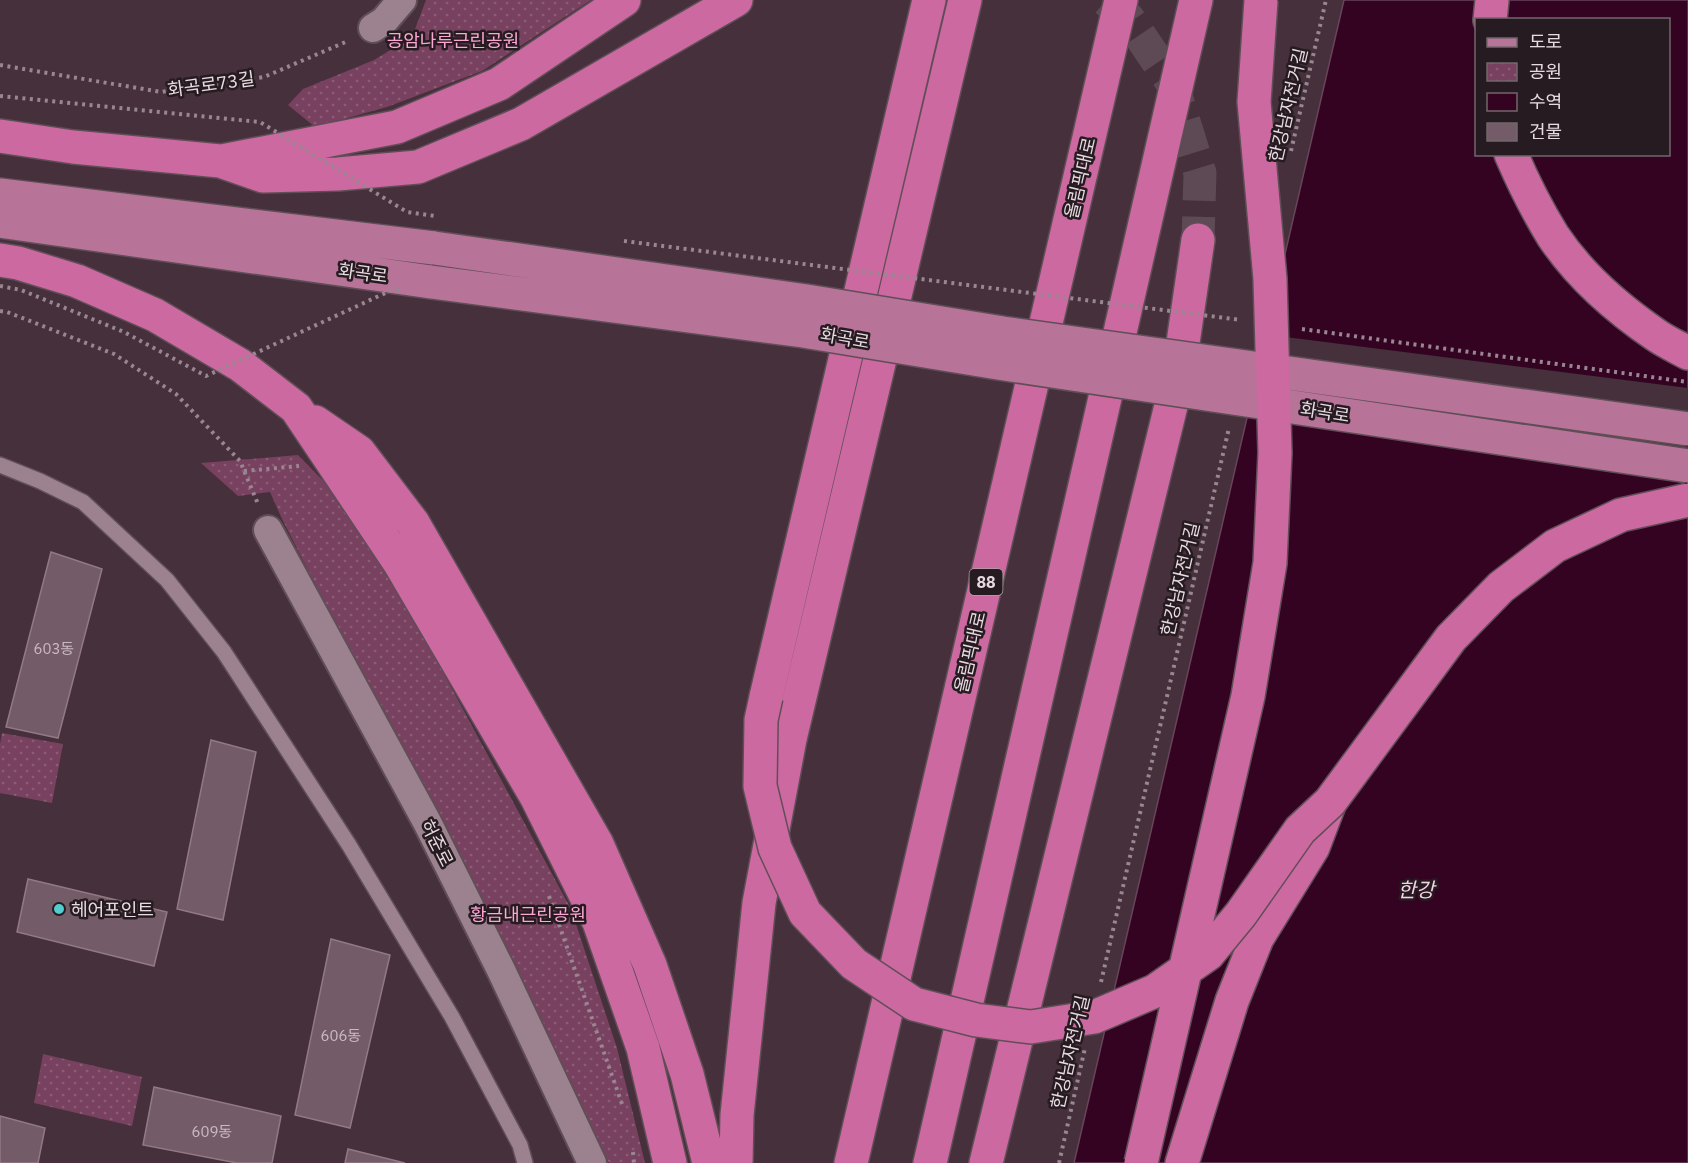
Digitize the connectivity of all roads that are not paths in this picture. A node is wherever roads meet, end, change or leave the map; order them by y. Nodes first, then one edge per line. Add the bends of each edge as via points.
1 (402, 0) edge
2 (624, 0) edge
3 (736, 0) edge
4 (929, 0) edge
5 (965, 0) edge
6 (1121, 0) edge
7 (1196, 0) edge
8 (1261, 0) edge
9 (1481, 0) edge
10 (1492, 0) edge
11 (1483, 18) edge
12 (1490, 18) edge
13 (373, 28) road end
14 (0, 136) edge
15 (1511, 156) edge
16 (220, 161) junction
17 (0, 195) edge
18 (0, 221) edge
19 (1198, 240) tunnel mouth
20 (0, 260) edge
21 (1688, 353) edge
22 (296, 408) junction
23 (1688, 429) edge
24 (0, 465) edge
25 (1688, 466) edge
26 (1688, 500) edge
27 (268, 530) road end
28 (1330, 802) junction
29 (525, 1163) edge
30 (592, 1163) edge
31 (670, 1163) edge
32 (709, 1163) edge
33 (736, 1163) edge
34 (851, 1163) edge
35 (930, 1163) edge
36 (986, 1163) edge
37 (1141, 1163) edge
38 (1182, 1163) edge

1 - 13 street
2 - 16 highway via 499,84 397,127
3 - 16 highway via 521,124 418,167 263,176
4 - 28 highway, bridge via 761,720 760,786 775,848 805,913 854,964 914,1004 976,1020 1031,1027 1094,1017 1155,991 1208,954 1300,830
5 - 33 highway via 790,739 759,903
6 - 34 highway, 올림픽대로 / 88
7 - 35 highway
8 - 37 highway, bridge via 1254,102 1270,279 1275,453 1270,562 1248,696
9 - 11 highway
10 - 12 highway
14 - 16 highway
15 - 21 highway via 1554,237 1582,272 1657,336
17 - 23 main road, 화곡로, bridge via 434,248
18 - 25 main road, 화곡로, bridge via 803,331
19 - 36 highway via 1178,377
20 - 22 highway via 77,281 155,315 240,365
22 - 31 highway via 446,639 537,798 599,922 643,1048
22 - 32 highway via 359,452 412,523 597,844 650,965 687,1074
24 - 29 lane via 82,502 167,580 224,652 350,845 452,1017 520,1144
26 - 28 highway, bridge via 1612,519 1555,546 1502,587 1451,638
27 - 30 street, 허준로 via 432,833
28 - 38 highway via 1313,847 1257,938 1232,1001

